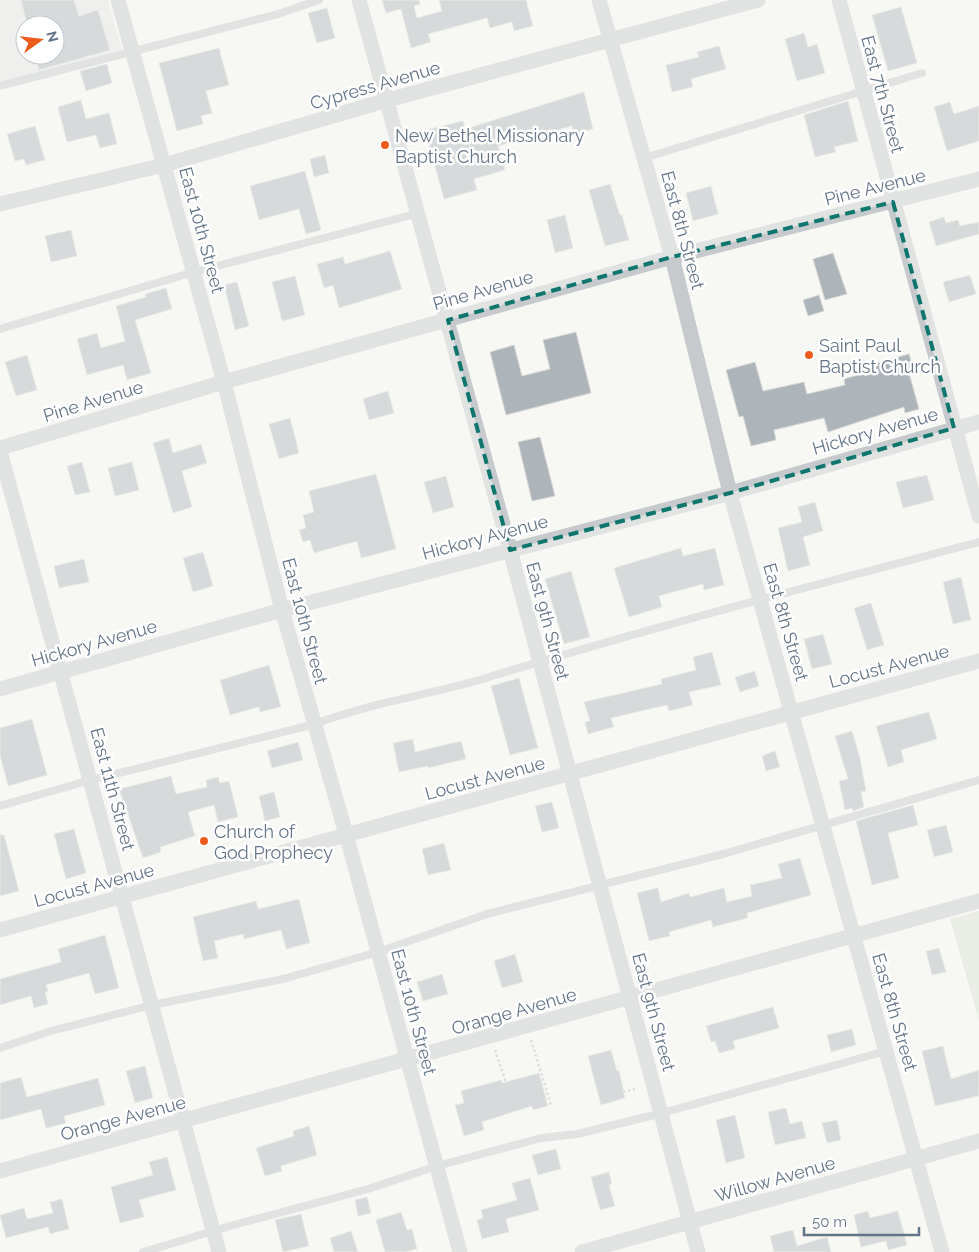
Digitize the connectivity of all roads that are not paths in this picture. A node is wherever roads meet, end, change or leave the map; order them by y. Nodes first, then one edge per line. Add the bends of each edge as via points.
1 (118, 0) edge
2 (319, 0) edge
3 (359, 0) edge
4 (599, 0) edge
5 (758, 0) edge
6 (839, 0) edge
7 (610, 42) junction
8 (133, 53) junction
9 (922, 72) dead end
10 (0, 86) edge
11 (863, 91) junction
12 (388, 100) junction
13 (644, 158) junction
14 (164, 165) junction
15 (979, 179) edge
16 (892, 202) junction
17 (0, 204) edge
18 (419, 213) junction
19 (672, 257) junction
20 (194, 272) junction
21 (448, 320) junction
22 (0, 329) edge
23 (224, 382) junction
24 (979, 422) edge
25 (954, 428) junction
26 (0, 450) edge
27 (730, 493) junction
28 (979, 516) edge
29 (979, 542) edge
30 (510, 550) junction
31 (760, 599) junction
32 (282, 610) junction
33 (539, 661) junction
34 (979, 661) edge
35 (61, 672) junction
36 (0, 689) edge
37 (792, 712) junction
38 (315, 724) junction
39 (569, 775) junction
40 (91, 780) junction
41 (979, 780) edge
42 (0, 806) edge
43 (824, 825) junction
44 (346, 834) junction
45 (600, 885) junction
46 (123, 897) junction
47 (979, 902) edge
48 (0, 930) edge
49 (854, 937) junction
50 (378, 952) junction
51 (631, 997) junction
52 (152, 1006) junction
53 (0, 1048) edge
54 (886, 1051) junction
55 (408, 1060) junction
56 (662, 1113) junction
57 (184, 1122) junction
58 (979, 1141) edge
59 (916, 1158) junction
60 (436, 1166) junction
61 (0, 1171) edge
62 (690, 1222) junction
63 (214, 1232) junction
64 (143, 1252) edge
65 (219, 1252) edge
66 (460, 1252) edge
67 (582, 1252) edge
68 (698, 1252) edge
69 (942, 1252) edge

1 - 8 street, East 10th Street
2 - 8 lane
3 - 12 street, East 9th Street
4 - 7 street, East 8th Street
5 - 7 street, Cypress Avenue
6 - 11 street, East 7th Street
7 - 12 street, Cypress Avenue
7 - 13 street, East 8th Street
8 - 10 lane
8 - 14 street, East 10th Street
9 - 11 lane
11 - 13 lane
11 - 16 street, East 7th Street
12 - 14 street, Cypress Avenue
12 - 18 street, East 9th Street
13 - 19 street, East 8th Street
14 - 17 street, Cypress Avenue
14 - 20 street, East 10th Street
15 - 16 street, Pine Avenue
16 - 19 street, Pine Avenue
16 - 25 street, East 7th Street
18 - 20 lane
18 - 21 street, East 9th Street
19 - 21 street, Pine Avenue
19 - 27 street, East 8th Street
20 - 22 lane
20 - 23 street, East 10th Street
21 - 23 street, Pine Avenue
21 - 30 street, East 9th Street
23 - 26 street, Pine Avenue
23 - 32 street, East 10th Street
24 - 25 street, Hickory Avenue
25 - 27 street, Hickory Avenue
25 - 28 street, East 7th Street
26 - 35 street, East 11th Street
27 - 30 street, Hickory Avenue
27 - 31 street, East 8th Street
29 - 31 lane
30 - 32 street, Hickory Avenue
30 - 33 street, East 9th Street
31 - 33 lane
31 - 37 street, East 8th Street
32 - 35 street, Hickory Avenue
32 - 38 street, East 10th Street
33 - 38 lane
33 - 39 street, East 9th Street
34 - 37 street, Locust Avenue
35 - 36 street, Hickory Avenue
35 - 40 street, East 11th Street
37 - 39 street, Locust Avenue
37 - 43 street, East 8th Street
38 - 40 lane
38 - 44 street, East 10th Street
39 - 44 street, Locust Avenue
39 - 45 street, East 9th Street
40 - 42 lane
40 - 46 street, East 11th Street
41 - 43 lane
43 - 45 lane
43 - 49 street, East 8th Street
44 - 46 street, Locust Avenue
44 - 50 street, East 10th Street
45 - 50 lane via 487,914
45 - 51 street, East 9th Street
46 - 48 street, Locust Avenue
46 - 52 street, East 11th Street
47 - 49 street, Orange Avenue
49 - 51 street, Orange Avenue
49 - 54 street, East 8th Street
50 - 52 lane via 284,978
50 - 55 street, East 10th Street
51 - 55 street, Orange Avenue
51 - 56 street, East 9th Street
52 - 53 lane via 51,1031
52 - 57 street, East 11th Street
54 - 56 lane
54 - 59 street, East 8th Street
55 - 57 street, Orange Avenue
55 - 60 street, East 10th Street
56 - 60 lane via 578,1134 541,1138
56 - 62 street, East 9th Street
57 - 61 street, Orange Avenue
57 - 63 street, East 11th Street
58 - 59 street, Willow Avenue
59 - 62 street, Willow Avenue
59 - 69 street, East 8th Street
60 - 63 lane via 393,1182
60 - 66 street, East 10th Street
62 - 67 street, Willow Avenue
62 - 68 street, East 9th Street
63 - 64 lane
63 - 65 street, East 11th Street

